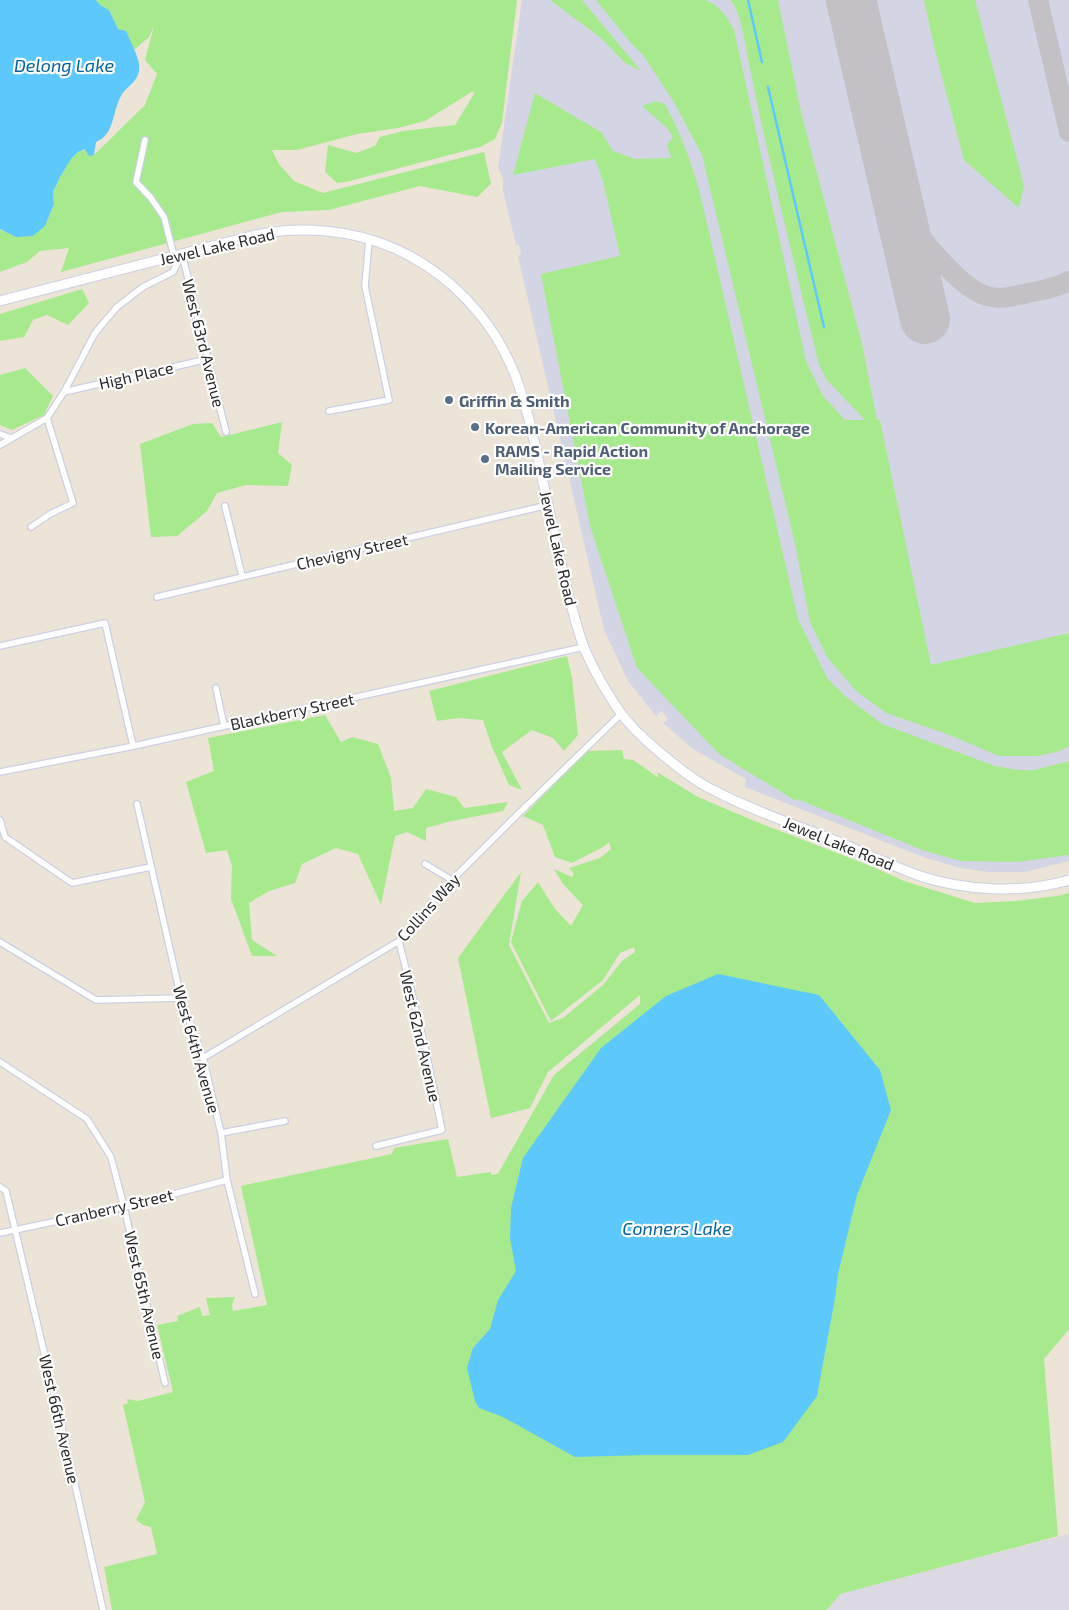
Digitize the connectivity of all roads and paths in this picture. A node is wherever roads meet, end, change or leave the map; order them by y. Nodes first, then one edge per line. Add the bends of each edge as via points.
1 (145, 140) dead end
2 (369, 240) junction
3 (178, 255) junction
4 (0, 301) edge
5 (208, 359) junction
6 (64, 392) junction
7 (329, 411) dead end
8 (47, 418) junction
9 (226, 432) dead end
10 (0, 434) edge
11 (11, 438) junction
12 (0, 445) edge
13 (548, 505) junction
14 (225, 506) dead end
15 (31, 527) dead end
16 (242, 576) junction
17 (156, 597) dead end
18 (0, 646) edge
19 (584, 647) junction
20 (216, 688) dead end
21 (621, 714) junction
22 (224, 726) junction
23 (133, 746) junction
24 (0, 772) edge
25 (137, 804) dead end
26 (0, 820) edge
27 (425, 864) dead end
28 (151, 867) junction
29 (452, 880) junction
30 (1069, 880) edge
31 (399, 941) junction
32 (0, 942) edge
33 (181, 998) junction
34 (203, 1058) junction
35 (0, 1062) edge
36 (285, 1121) dead end
37 (221, 1133) junction
38 (376, 1146) dead end
39 (227, 1180) junction
40 (0, 1187) edge
41 (124, 1207) junction
42 (15, 1229) junction
43 (0, 1233) edge
44 (255, 1294) dead end
45 (165, 1383) dead end
46 (103, 1610) edge

1 - 3 street, West 63rd Avenue via 136,182 164,217
2 - 3 main road, Jewel Lake Road via 318,231 277,231
2 - 7 street via 365,286 389,400
2 - 13 main road, Jewel Lake Road via 434,271 465,298 488,325 521,392
3 - 4 main road, Jewel Lake Road
3 - 5 street, West 63rd Avenue
3 - 6 street via 173,272 143,287 117,307 95,333
5 - 6 street, High Place
5 - 9 street, West 63rd Avenue
6 - 8 street
8 - 11 street
8 - 15 street via 73,503
10 - 11 street
11 - 12 street
13 - 16 street, Chevigny Street
13 - 19 main road, Jewel Lake Road
14 - 16 street
16 - 17 street, Chevigny Street
18 - 23 street via 105,623
19 - 21 main road, Jewel Lake Road
19 - 22 street, Blackberry Street
20 - 22 street
21 - 29 street, Collins Way
21 - 30 main road, Jewel Lake Road via 677,767 713,790 920,876 986,888 1037,887
22 - 23 street, Blackberry Street
23 - 24 street, Blackberry Street
25 - 28 street, West 64th Avenue
26 - 28 street via 5,837 72,884
27 - 29 street
28 - 33 street, West 64th Avenue
29 - 31 street, Collins Way
31 - 34 street, Collins Way
31 - 38 street, West 62nd Avenue via 442,1130
32 - 33 street via 96,1000
33 - 34 street, West 64th Avenue
34 - 37 street, West 64th Avenue
35 - 41 street, West 65th Avenue via 87,1118 111,1157
36 - 37 street
37 - 39 street, West 64th Avenue
39 - 41 street, Cranberry Street
39 - 44 street, West 64th Avenue
40 - 42 street, West 66th Avenue via 6,1191
41 - 42 street, Cranberry Street
41 - 45 street, West 65th Avenue
42 - 43 street, Cranberry Street
42 - 46 street, West 66th Avenue

